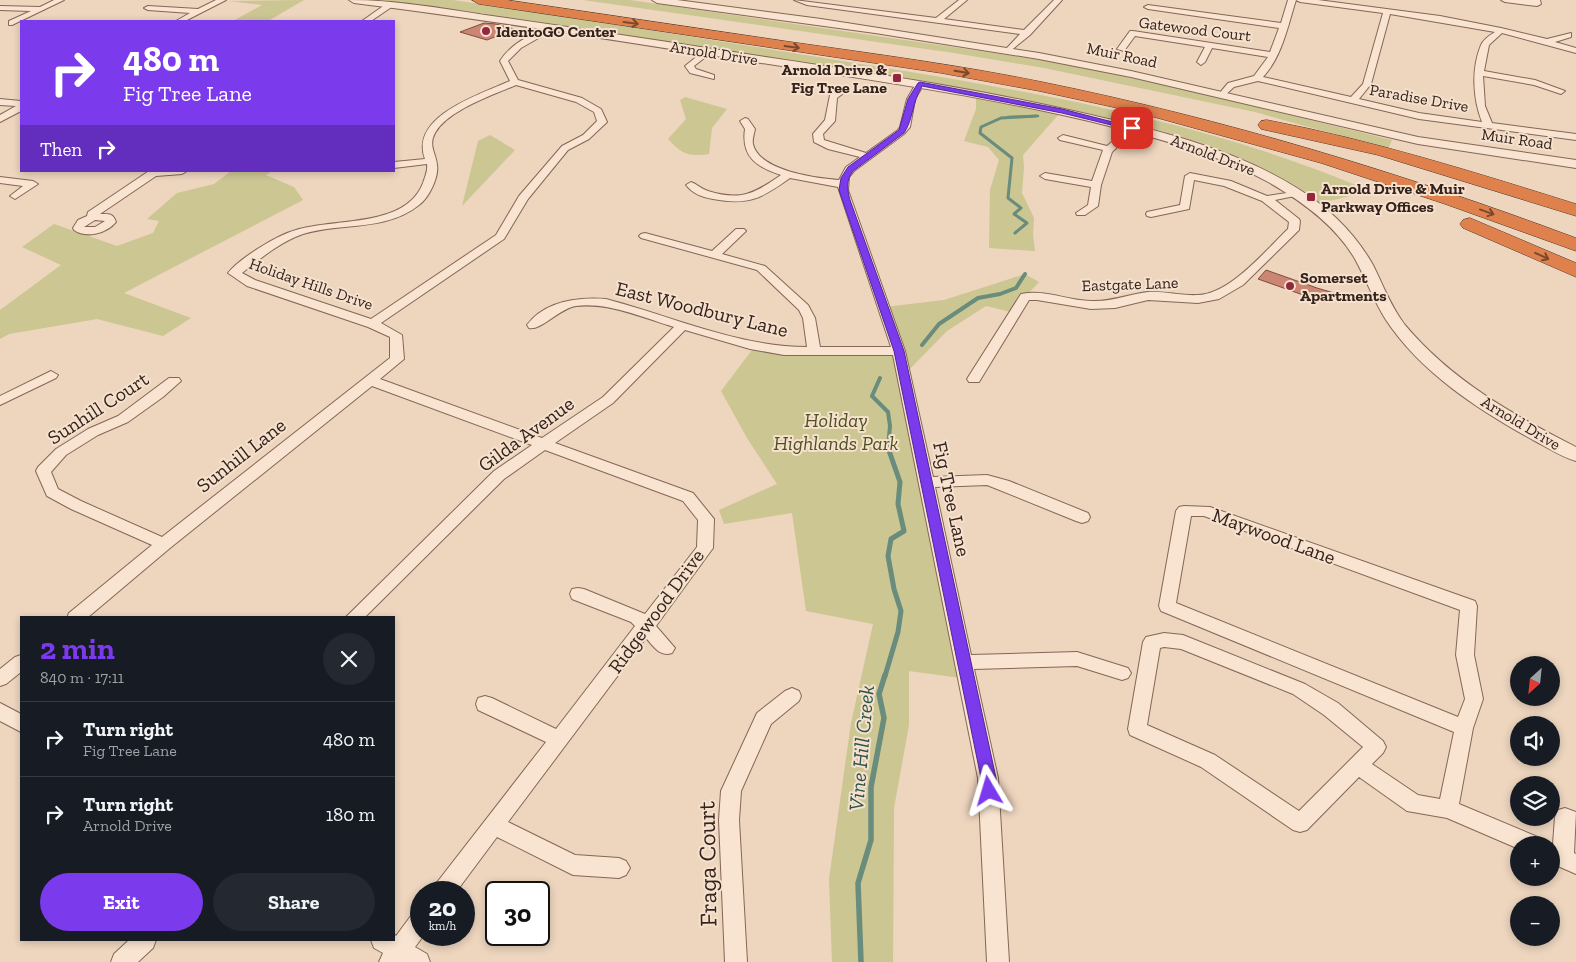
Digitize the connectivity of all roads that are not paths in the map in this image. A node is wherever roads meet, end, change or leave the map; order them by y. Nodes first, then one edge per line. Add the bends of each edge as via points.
1 (60, 0) edge
2 (222, 0) edge
3 (354, 0) edge
4 (479, 0) edge
5 (553, 0) edge
6 (657, 0) edge
7 (798, 0) edge
8 (866, 0) edge
9 (963, 0) edge
10 (1058, 0) edge
11 (1292, 0) edge
12 (1300, 0) edge
13 (1505, 0) edge
14 (1536, 0) edge
15 (392, 4) junction
16 (1148, 7) dead end
17 (0, 8) edge
18 (44, 8) junction
19 (148, 8) dead end
20 (854, 9) junction
21 (1387, 11) junction
22 (198, 12) junction
23 (182, 20) edge
24 (368, 20) edge
25 (939, 20) junction
26 (12, 22) dead end
27 (1284, 26) junction
28 (552, 28) junction
29 (1501, 30) junction
30 (1027, 33) junction
31 (1568, 35) dead end
32 (1547, 42) junction
33 (1210, 44) junction
34 (1121, 49) dead end
35 (1009, 50) junction
36 (1576, 51) edge
37 (708, 52) junction
38 (1272, 54) junction
39 (1201, 62) dead end
40 (1479, 73) junction
41 (711, 76) dead end
42 (1258, 78) junction
43 (515, 82) junction
44 (920, 84) junction
45 (1561, 91) dead end
46 (841, 92) dead end
47 (1223, 94) junction
48 (1353, 101) junction
49 (0, 102) edge
50 (20, 106) edge
51 (20, 107) edge
52 (1170, 108) junction
53 (0, 119) edge
54 (745, 121) dead end
55 (1488, 125) junction
56 (1132, 128) junction
57 (1576, 137) edge
58 (1063, 138) dead end
59 (1109, 149) junction
60 (867, 156) junction
61 (432, 161) junction
62 (395, 164) edge
63 (1576, 164) edge
64 (155, 172) edge
65 (787, 174) junction
66 (1045, 176) dead end
67 (0, 180) edge
68 (843, 184) junction
69 (691, 185) dead end
70 (1096, 185) junction
71 (1296, 193) junction
72 (15, 196) dead end
73 (1266, 199) junction
74 (1576, 210) edge
75 (1082, 213) dead end
76 (1151, 214) dead end
77 (93, 217) dead end
78 (1576, 225) edge
79 (740, 231) dead end
80 (645, 236) dead end
81 (1576, 245) edge
82 (714, 255) junction
83 (1576, 271) edge
84 (372, 324) junction
85 (533, 325) dead end
86 (682, 326) junction
87 (814, 351) junction
88 (899, 351) junction
89 (51, 375) dead end
90 (974, 379) dead end
91 (174, 381) dead end
92 (371, 381) junction
93 (0, 401) edge
94 (543, 443) junction
95 (1576, 455) edge
96 (926, 482) junction
97 (1082, 517) dead end
98 (164, 544) junction
99 (578, 594) dead end
100 (77, 616) edge
101 (355, 616) edge
102 (646, 627) junction
103 (666, 648) dead end
104 (964, 662) junction
105 (20, 663) edge
106 (1122, 673) dead end
107 (0, 680) edge
108 (792, 696) dead end
109 (485, 704) dead end
110 (0, 711) edge
111 (20, 723) edge
112 (1464, 728) junction
113 (560, 740) junction
114 (1358, 765) junction
115 (1448, 809) junction
116 (1576, 822) edge
117 (495, 826) junction
118 (1512, 836) edge
119 (1563, 858) edge
120 (620, 868) dead end
121 (452, 881) edge
122 (410, 932) edge
123 (144, 941) edge
124 (390, 951) edge
125 (122, 962) edge
126 (419, 962) edge
127 (736, 962) edge
128 (998, 962) edge

1 - 18 street
2 - 22 street
3 - 15 street, Arnold Drive
4 -> 52 highway via 984,76
5 - 52 highway via 988,64
6 - 35 street, Muir Road
7 - 20 street
8 - 20 street
9 - 25 street
10 - 30 street
11 - 27 street
12 - 21 street
13 - 14 street via 1538,4
15 - 24 street
15 - 28 street, Arnold Drive
16 - 27 street
17 - 18 street
18 - 26 street
19 - 22 street
20 - 25 street
21 - 29 street
21 - 48 street via 1367,84
22 - 23 street
25 - 30 street
27 - 38 street
28 - 37 street, Arnold Drive
28 - 43 street via 506,55 504,61
29 - 32 street
29 - 40 street via 1485,44
30 - 35 street
31 - 32 street
32 - 36 street
33 - 34 street, Gatewood Court via 1133,33
33 - 38 street, Gatewood Court
33 - 39 street
35 - 47 street, Muir Road
37 - 41 street via 689,66
37 - 44 street, Arnold Drive
38 - 42 street via 1265,71
40 - 45 street
40 - 55 street via 1480,106
42 - 47 street via 1232,85
42 - 48 street, Paradise Drive
43 - 61 street, Holiday Hills Drive via 455,111 440,122 427,139 426,148
43 - 84 street, Holiday Hills Drive via 579,100 598,112 602,122 586,136 564,148 523,198 500,237
44 - 56 street, Arnold Drive via 1035,105
44 - 60 street via 911,99 902,132
46 - 60 street via 833,97 830,121 818,134 819,142
47 - 63 street, Muir Road via 1394,136
48 - 55 street, Paradise Drive via 1418,116
49 - 50 street
51 - 53 street
52 -> 81 highway via 1379,175
52 -> 83 highway via 1397,194
54 - 65 street via 750,129 747,145 753,156
55 - 57 street, Paradise Drive
56 - 59 street
56 - 71 street, Arnold Drive via 1228,158
58 - 59 street
59 - 70 street
60 - 68 street via 850,169
61 - 62 street
61 - 84 street, Holiday Hills Drive via 434,167 417,202 390,218 297,233 260,253 234,273 251,283
64 - 77 street via 92,214
65 - 68 street via 817,182
65 - 69 street via 760,195 747,200 730,200 698,192
66 - 70 street
67 - 72 street via 33,184
68 - 88 street, Fig Tree Lane
70 - 75 street via 1093,206
71 - 73 street
71 - 95 street, Arnold Drive via 1332,222 1358,252 1390,315 1432,362 1500,413
73 - 76 street, Eastgate Lane via 1227,183 1190,176 1185,207
73 - 90 street, Eastgate Lane via 1295,221 1293,230 1239,282 1215,296 1198,299 1148,296 1115,304 1091,305 1025,297
74 - 78 highway via 1342,140 1258,122 1411,168
79 - 82 street
80 - 82 street
82 - 87 street via 761,268 804,308 809,318
84 - 92 street, Sunhill Lane via 396,336 397,360
85 - 86 street, East Woodbury Lane via 564,304 583,300 606,303
86 - 87 street, East Woodbury Lane via 755,346 784,351
86 - 94 street, Gilda Avenue via 608,400
87 - 88 street, East Woodbury Lane
88 - 96 street, Fig Tree Lane
89 - 93 street
91 - 98 street, Sunhill Court via 123,419 93,432 61,452 43,470 52,492
92 - 94 street, Ridgewood Drive
92 - 98 street, Sunhill Lane
94 - 101 street, Gilda Avenue via 499,475
94 - 102 street, Ridgewood Drive via 688,497 706,520 705,548
96 - 97 street via 987,480
96 - 104 street, Fig Tree Lane
98 - 100 street, Sunhill Lane
99 - 102 street via 636,617
102 - 103 street
102 - 113 street, Ridgewood Drive
104 - 106 street via 1077,659
104 - 128 street, Fig Tree Lane via 988,778
105 - 107 street
108 - 127 street, Fraga Court via 764,720 731,791 729,820
109 - 113 street
110 - 111 street
112 - 112 street, Maywood Lane via 1474,699 1465,655 1469,606 1205,511 1184,511 1167,606
112 - 115 street, Maywood Lane
113 - 117 street, Ridgewood Drive
114 - 114 street via 1300,822 1208,761 1137,729 1152,642 1183,642 1299,690 1332,709 1376,746
114 - 115 street via 1414,804
115 - 118 street
116 - 119 street via 1566,818
117 - 120 street via 574,864
117 - 121 street, Ridgewood Drive
122 - 124 street
123 - 125 street
124 - 126 street

